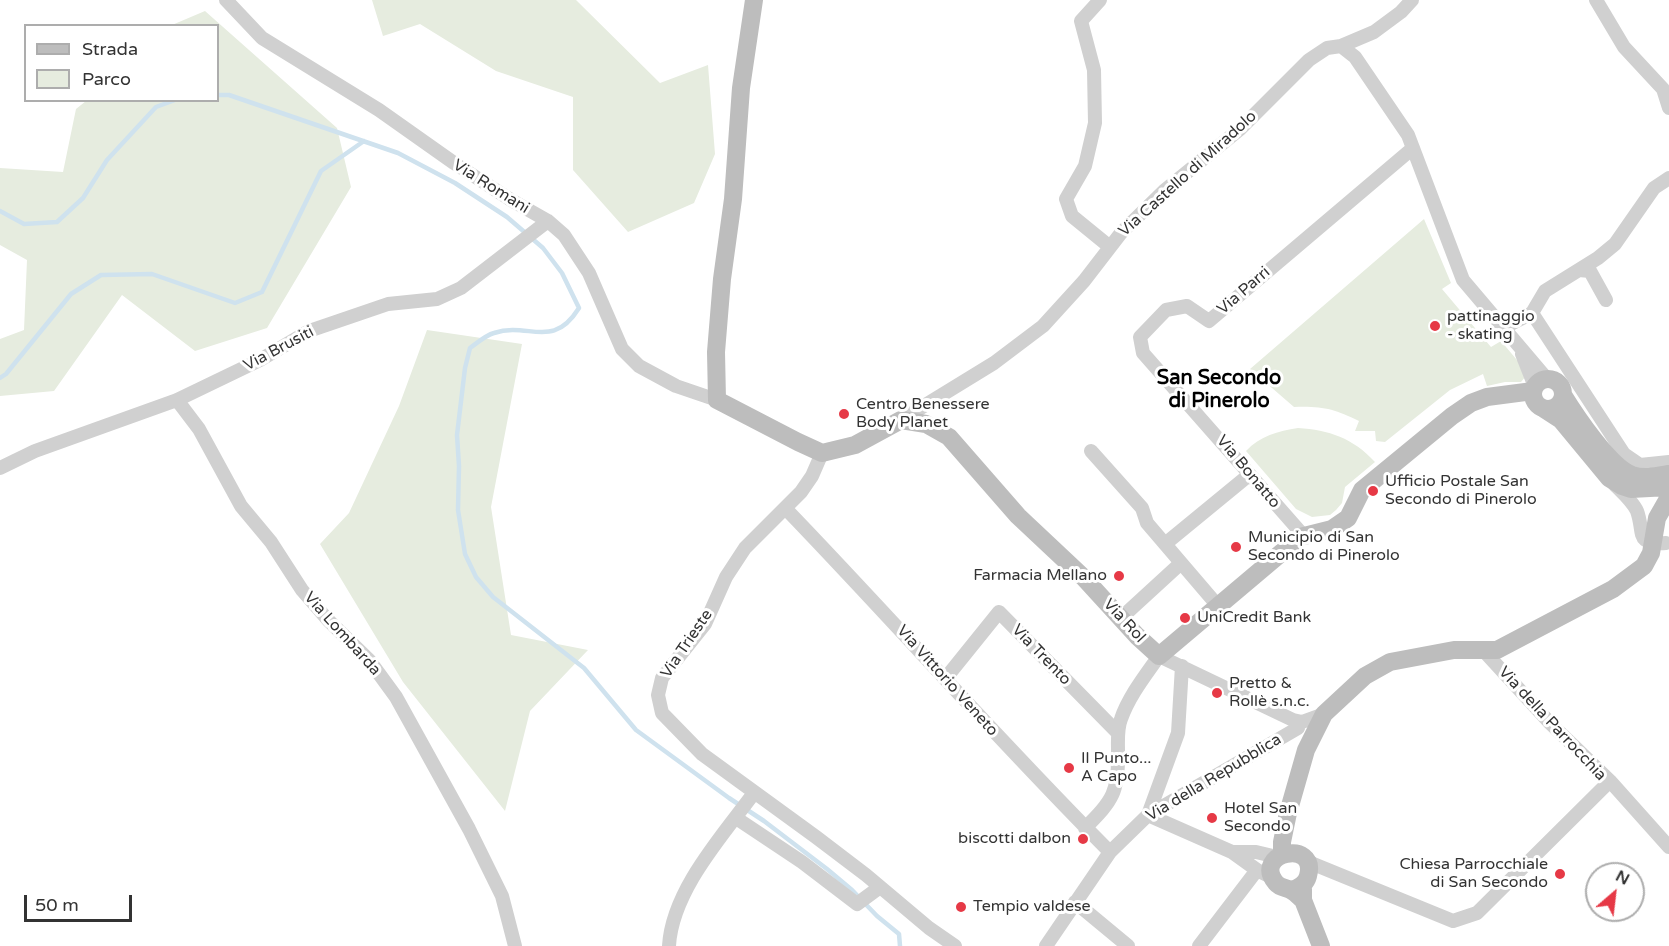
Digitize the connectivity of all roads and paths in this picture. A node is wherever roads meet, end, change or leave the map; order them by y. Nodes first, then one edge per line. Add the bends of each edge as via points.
1 (226, 0) edge
2 (754, 0) edge
3 (1100, 0) edge
4 (1412, 0) edge
5 (1596, 0) edge
6 (1341, 46) junction
7 (1669, 108) edge
8 (1413, 148) junction
9 (1669, 178) edge
10 (545, 223) junction
11 (1110, 247) junction
12 (1579, 270) junction
13 (1606, 300) dead end
14 (1532, 314) junction
15 (1503, 328) junction
16 (1538, 393) junction
17 (1563, 395) junction
18 (177, 400) junction
19 (717, 400) junction
20 (1192, 409) joint
21 (900, 420) junction
22 (1091, 451) dead end
23 (822, 453) junction
24 (1669, 462) edge
25 (0, 468) edge
26 (1669, 474) edge
27 (1249, 475) junction
28 (1609, 478) junction
29 (1669, 487) edge
30 (1669, 497) edge
31 (786, 509) junction
32 (1303, 535) junction
33 (1165, 544) junction
34 (1657, 546) junction
35 (1181, 563) junction
36 (1218, 606) junction
37 (1121, 618) junction
38 (1483, 650) junction
39 (1159, 656) junction
40 (1182, 666) junction
41 (945, 679) junction
42 (1324, 714) junction
43 (1296, 724) junction
44 (1118, 734) junction
45 (1306, 750) junction
46 (1610, 781) junction
47 (754, 793) junction
48 (1288, 813) junction
49 (1148, 815) junction
50 (736, 818) junction
51 (1085, 828) junction
52 (1666, 837) edge
53 (1110, 852) junction
54 (1232, 852) junction
55 (1279, 856) junction
56 (1265, 874) junction
57 (1303, 878) junction
58 (880, 886) junction
59 (1075, 902) junction
60 (515, 946) edge
61 (669, 946) edge
62 (955, 946) edge
63 (1046, 946) edge
64 (1128, 946) edge
65 (1198, 946) edge
66 (1321, 946) edge

1 - 10 street, Via Romani via 262,38 379,110
2 - 19 street via 722,279
3 - 11 street via 1081,21 1094,70 1095,123 1085,166 1066,199 1072,216
4 - 6 street, Via Castello di Miradolo via 1374,32
5 - 7 street via 1624,47 1663,89
6 - 8 street via 1354,57
6 - 11 street, Via Castello di Miradolo via 1327,48 1309,60 1240,129 1164,191
8 - 15 street via 1462,280
8 - 20 street, Via Parri via 1209,321 1187,306 1166,310 1140,337 1143,353
9 - 12 street via 1654,188 1614,244
10 - 18 street, Via Brusiti via 461,288 437,299 388,304 309,331 260,360
10 - 19 street, Via Romani via 564,235 590,273 622,349 639,366 676,386
11 - 21 street, Via Castello di Miradolo via 1042,326 994,363
12 - 13 street via 1590,272
12 - 14 street via 1545,291
14 - 15 street
14 - 24 street via 1624,454 1640,465
15 - 16 street via 1518,344
16 - 17 street via 1557,382
16 - 17 street via 1551,409
16 - 28 street
16 - 32 street via 1487,397 1471,403 1362,490 1348,518 1332,529
17 - 26 street via 1616,466 1634,476
18 - 25 street, Via Brusiti via 35,451
18 - 60 street, Via Lombarda via 199,429 241,506 271,542 302,590 369,660 396,697 502,896
19 - 23 street
20 - 27 street, Via Bonatto
21 - 23 street via 855,445
21 - 37 street, Via Rol via 926,424 949,437 1018,516
22 - 33 street via 1142,508 1147,523
23 - 31 street, Via Trieste via 812,476
27 - 32 street, Via Bonatto
27 - 33 street
28 - 29 street via 1631,489
28 - 34 street via 1636,509 1642,538
30 - 34 street via 1657,518
31 - 41 street, Via Vittorio Veneto
31 - 47 street, Via Trieste via 745,548 726,577 705,624 662,678 658,695 662,713 676,730
32 - 36 street
33 - 35 street
34 - 38 street via 1644,566 1613,589 1497,650
35 - 36 street
35 - 37 street
36 - 39 street
37 - 39 street, Via Rol
38 - 42 street via 1454,650 1390,662 1365,676
38 - 46 street, Via della Parrocchia
39 - 40 street, Via Rol
39 - 44 street via 1128,702
40 - 43 street, Via Rol
40 - 49 street via 1178,733
41 - 44 street, Via Trento via 999,612
41 - 51 street, Via Vittorio Veneto
42 - 43 street, Via della Repubblica
42 - 45 street
43 - 45 street
43 - 49 street, Via della Repubblica
44 - 51 street via 1117,783 1108,804
45 - 48 street
46 - 52 street
46 - 57 street, Via della Parrocchia via 1477,913 1453,921 1328,870
47 - 50 street
47 - 58 street, Via Trieste
48 - 55 street
48 - 57 street
49 - 53 street, Via della Repubblica
49 - 54 street
50 - 58 street via 857,904
50 - 61 street via 681,899
51 - 53 street, Via Vittorio Veneto
53 - 59 street, Via della Repubblica
54 - 55 street
54 - 56 street
55 - 56 street
55 - 57 street via 1294,852
56 - 57 street via 1280,887
56 - 65 street
57 - 66 street
58 - 62 street, Via Trieste
59 - 63 street, Via della Repubblica
59 - 64 street

